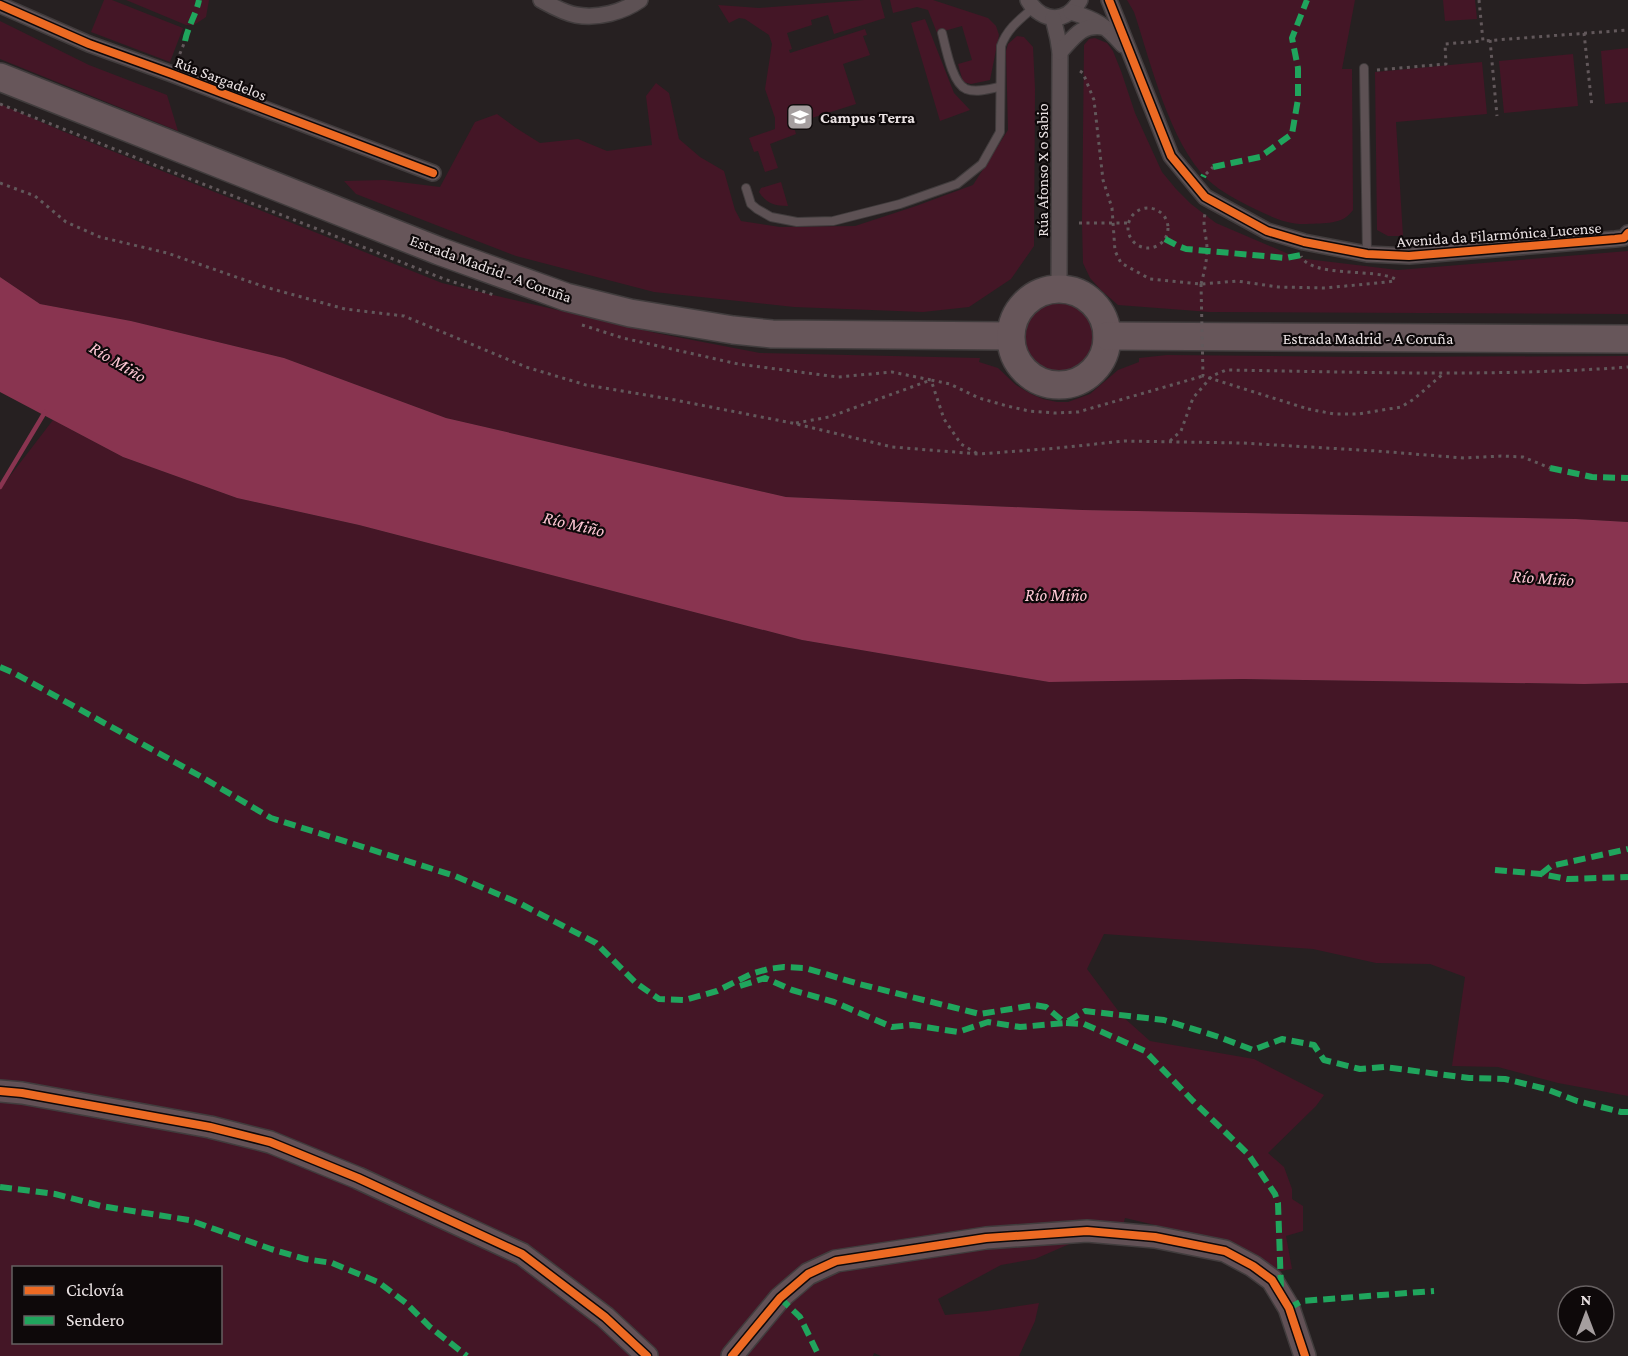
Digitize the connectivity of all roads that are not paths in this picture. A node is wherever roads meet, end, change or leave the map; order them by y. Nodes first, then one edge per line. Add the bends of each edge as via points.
1 (542, 0) edge
2 (640, 0) edge
3 (1109, 0) edge
4 (1030, 4) edge
5 (0, 5) edge
6 (1076, 6) edge
7 (1053, 18) junction
8 (1108, 28) junction
9 (942, 33) dead end
10 (1060, 52) junction
11 (1130, 53) junction
12 (1364, 68) dead end
13 (0, 77) edge
14 (999, 87) junction
15 (433, 173) dead end
16 (746, 188) dead end
17 (1628, 232) edge
18 (1367, 254) junction
19 (1059, 288) junction
20 (1010, 336) junction
21 (1107, 336) junction
22 (1628, 339) edge
23 (0, 1091) edge
24 (647, 1356) edge
25 (732, 1356) edge
26 (1305, 1356) edge

1 - 2 street via 577,15 612,13
3 - 11 street, Avenida da Filarmónica Lucense
4 - 7 street
4 - 14 lane via 1001,46
5 - 15 street, Rúa Sargadelos via 89,44
6 - 7 street
6 - 8 street, Avenida da Filarmónica Lucense
7 - 10 street, Rúa Afonso X o Sabio
8 - 10 street via 1084,28
8 - 11 street, Avenida da Filarmónica Lucense
9 - 14 lane via 956,81 967,89
10 - 19 street, Rúa Afonso X o Sabio
11 - 18 street, Avenida da Filarmónica Lucense via 1171,156 1205,197 1267,231
12 - 18 lane
13 - 20 highway, Estrada Madrid - A Coruña via 439,251 566,297 630,314 772,334
14 - 16 lane via 1000,132 982,164 957,184 833,221 797,222 771,217 757,209
17 - 18 street, Avenida da Filarmónica Lucense via 1624,238 1429,255
19 - 20 highway via 1035,294 1025,302 1012,323
19 - 21 highway via 1072,290 1093,302 1101,312
20 - 21 highway via 1017,362 1026,373 1038,380 1065,385 1079,381 1099,363
21 - 22 highway, Estrada Madrid - A Coruña
23 - 24 street via 210,1127 270,1142 522,1254 604,1317
25 - 26 street via 780,1298 808,1274 836,1261 986,1238 1088,1231 1225,1251 1253,1266 1272,1280 1289,1308

